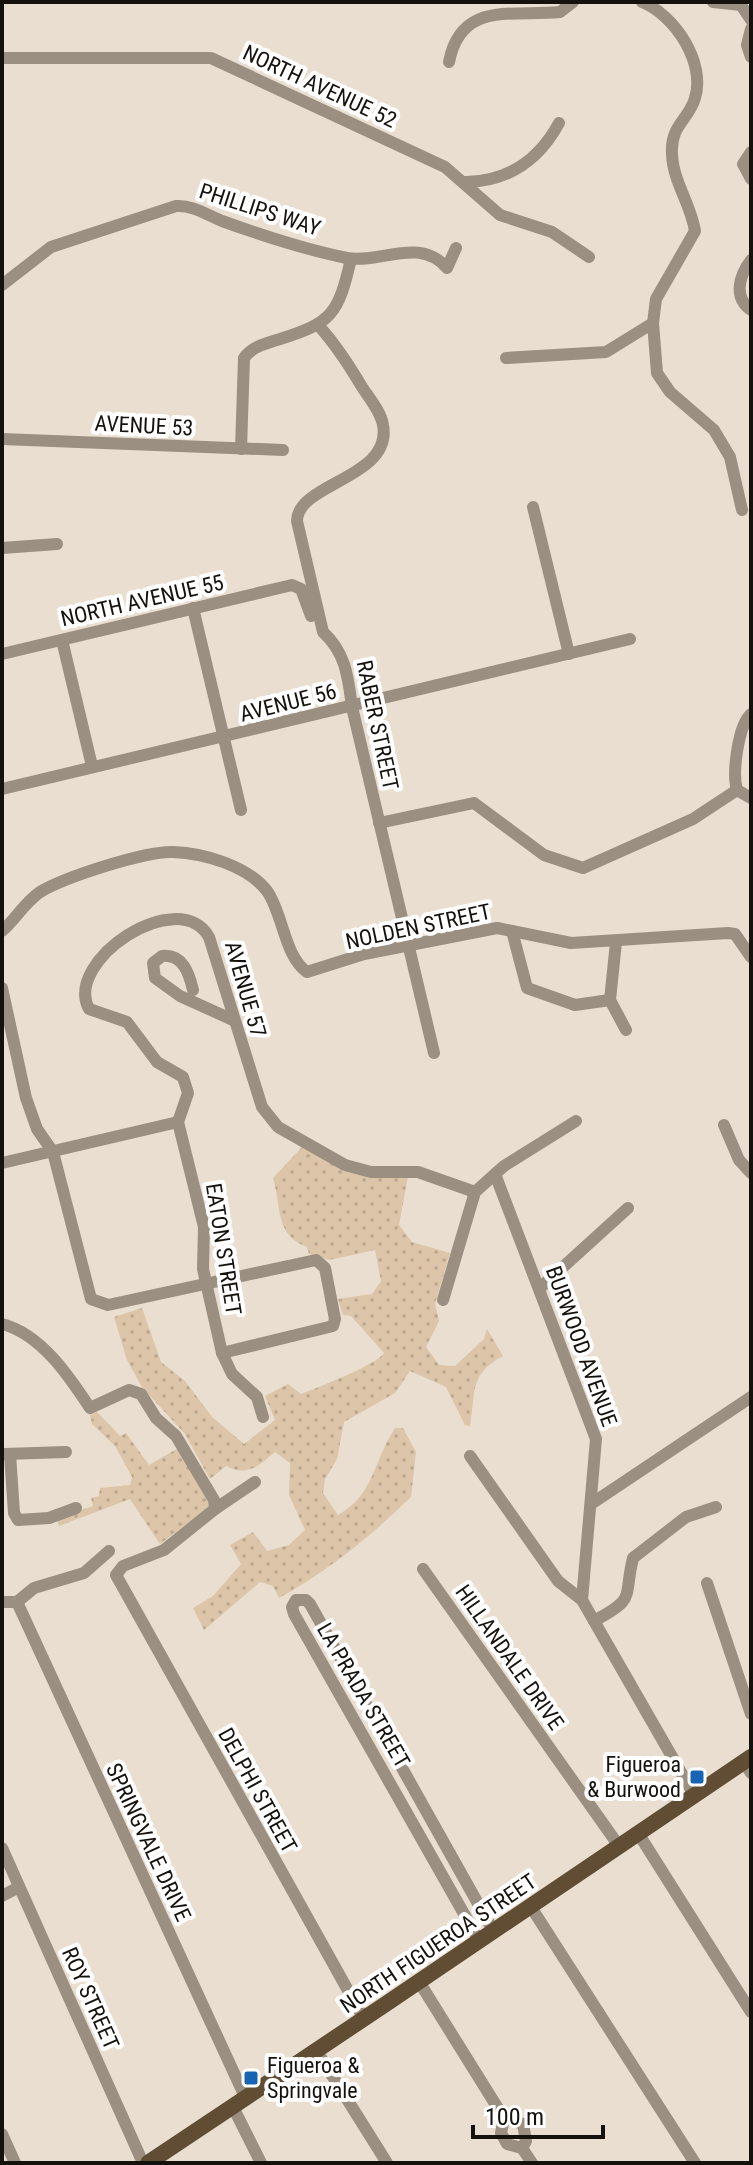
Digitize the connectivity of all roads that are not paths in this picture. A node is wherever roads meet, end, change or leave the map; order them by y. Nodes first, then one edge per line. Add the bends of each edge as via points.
1 (573, 2) edge
2 (642, 2) edge
3 (713, 2) edge
4 (751, 20) edge
5 (751, 29) edge
6 (751, 57) edge
7 (2, 58) edge
8 (449, 62) dead end
9 (559, 123) dead end
10 (751, 152) edge
11 (751, 179) edge
12 (466, 182) junction
13 (456, 248) dead end
14 (589, 257) dead end
15 (351, 259) junction
16 (751, 260) edge
17 (2, 285) edge
18 (751, 310) edge
19 (653, 323) junction
20 (319, 326) junction
21 (506, 358) dead end
22 (2, 439) edge
23 (241, 449) junction
24 (283, 450) dead end
25 (533, 507) dead end
26 (742, 510) dead end
27 (57, 544) dead end
28 (2, 548) edge
29 (193, 608) junction
30 (323, 632) junction
31 (630, 639) dead end
32 (62, 640) junction
33 (2, 654) edge
34 (569, 654) junction
35 (352, 707) junction
36 (751, 714) edge
37 (223, 738) junction
38 (92, 766) junction
39 (2, 789) edge
40 (737, 790) junction
41 (751, 798) edge
42 (241, 810) dead end
43 (379, 823) junction
44 (2, 931) edge
45 (512, 931) junction
46 (616, 942) junction
47 (408, 945) junction
48 (751, 957) edge
49 (2, 988) edge
50 (193, 990) dead end
51 (610, 1000) junction
52 (233, 1020) junction
53 (626, 1030) dead end
54 (434, 1053) dead end
55 (576, 1121) dead end
56 (178, 1122) junction
57 (724, 1125) dead end
58 (53, 1152) junction
59 (2, 1163) edge
60 (751, 1173) edge
61 (495, 1174) junction
62 (475, 1192) junction
63 (628, 1208) dead end
64 (206, 1284) junction
65 (541, 1287) junction
66 (443, 1300) dead end
67 (2, 1324) edge
68 (222, 1353) junction
69 (751, 1397) edge
70 (263, 1417) dead end
71 (66, 1452) dead end
72 (6, 1454) edge
73 (470, 1456) dead end
74 (255, 1482) dead end
75 (591, 1504) junction
76 (716, 1507) dead end
77 (76, 1508) dead end
78 (215, 1509) junction
79 (109, 1551) dead end
80 (423, 1569) dead end
81 (707, 1583) dead end
82 (582, 1600) junction
83 (2, 1602) edge
84 (17, 1602) junction
85 (594, 1621) junction
86 (338, 1657) junction
87 (325, 1665) junction
88 (751, 1714) edge
89 (375, 1722) junction
90 (361, 1729) junction
91 (749, 1764) edge
92 (411, 1785) junction
93 (397, 1794) junction
94 (694, 1795) junction
95 (638, 1833) junction
96 (619, 1846) junction
97 (2, 1848) edge
98 (446, 1848) junction
99 (431, 1856) junction
100 (19, 1887) junction
101 (2, 1896) edge
102 (531, 1907) junction
103 (487, 1937) junction
104 (418, 1980) junction
105 (751, 2012) edge
106 (364, 2019) junction
107 (318, 2053) junction
108 (240, 2103) junction
109 (504, 2118) junction
110 (2, 2134) edge
111 (522, 2148) junction
112 (15, 2163) edge
113 (146, 2163) edge
114 (261, 2163) edge
115 (387, 2163) edge
116 (532, 2163) edge
117 (695, 2163) edge

1 - 8 street via 560,12 506,10 483,16 456,39
2 - 19 street via 675,27 696,75 695,99 677,125 672,155 695,231 656,299
3 - 4 street via 741,5
5 - 6 street
7 - 12 street, NORTH AVENUE 52 via 211,58 445,167
9 - 12 street via 550,140 517,170 487,182
10 - 11 street via 743,164
12 - 14 street, NORTH AVENUE 52 via 500,215 552,232
13 - 15 street, PHILLIPS WAY via 447,268 439,259 414,252
15 - 17 street, PHILLIPS WAY via 176,206 51,247
15 - 20 street via 340,301
16 - 18 street via 739,291
19 - 21 street via 606,352
19 - 26 street via 662,383 714,430 730,457
20 - 23 street via 259,346 244,358
20 - 30 street, RABER STREET via 335,343 383,426 373,458 297,514
22 - 23 street, AVENUE 53
23 - 24 street, AVENUE 53
25 - 34 street
27 - 28 street
29 - 30 street, NORTH AVENUE 55 via 292,585 301,589 312,623
29 - 32 street, NORTH AVENUE 55
29 - 37 street
30 - 35 street, RABER STREET via 342,654
31 - 34 street, AVENUE 56
32 - 33 street, NORTH AVENUE 55
32 - 38 street
34 - 35 street, AVENUE 56
35 - 37 street, AVENUE 56
35 - 43 street, RABER STREET
36 - 40 street via 740,730
37 - 38 street, AVENUE 56
37 - 42 street
38 - 39 street, AVENUE 56
40 - 41 street
40 - 43 street via 693,819 583,868 544,855 474,803
43 - 47 street, RABER STREET
44 - 47 street, NOLDEN STREET via 29,900 56,884 173,852 230,866 256,880 273,901 307,972
45 - 46 street, NOLDEN STREET via 571,943
45 - 47 street, NOLDEN STREET via 497,928
45 - 51 street via 523,982 536,992 575,1005
46 - 48 street, NOLDEN STREET via 735,934
46 - 51 street
47 - 54 street, RABER STREET
49 - 58 street via 26,1098 37,1129
50 - 52 street via 174,956 153,963 155,978 166,986
51 - 53 street
52 - 56 street, AVENUE 57 via 209,937 195,923 159,919 91,968 83,991 89,1009 127,1022 148,1052 178,1072 187,1085
52 - 62 street, AVENUE 57 via 262,1107 278,1127 345,1165 371,1172 418,1172
55 - 61 street
56 - 58 street
56 - 64 street, EATON STREET via 204,1227
57 - 60 street via 739,1160
58 - 59 street
58 - 64 street via 88,1295 96,1304
61 - 62 street
61 - 65 street, BURWOOD AVENUE
62 - 66 street
63 - 65 street
64 - 68 street, EATON STREET
64 - 68 street via 316,1260 325,1268 333,1326
65 - 75 street, BURWOOD AVENUE via 594,1429
67 - 78 street via 44,1351 90,1408 129,1390 141,1394 176,1436
68 - 70 street, EATON STREET via 232,1374 257,1397
69 - 75 street
71 - 72 street
72 - 77 street via 18,1520 49,1518
73 - 82 street via 558,1581
74 - 78 street
75 - 82 street, BURWOOD AVENUE
76 - 85 street via 686,1517 633,1558 622,1606
78 - 106 street, DELPHI STREET via 164,1550 118,1570 117,1580
79 - 84 street via 84,1573 34,1588
80 - 96 street, HILLANDALE DRIVE
81 - 88 street
82 - 85 street
83 - 84 street
84 - 108 street, SPRINGVALE DRIVE
85 - 94 street
86 - 87 street
86 - 87 street, LA PRADA STREET via 310,1604 296,1600 294,1614
86 - 89 street, LA PRADA STREET
87 - 90 street, LA PRADA STREET
89 - 90 street
89 - 92 street, LA PRADA STREET
90 - 93 street, LA PRADA STREET
91 - 94 main road, NORTH FIGUEROA STREET
92 - 93 street
92 - 98 street, LA PRADA STREET
93 - 99 street, LA PRADA STREET
94 - 95 main road, NORTH FIGUEROA STREET
95 - 96 main road, NORTH FIGUEROA STREET
95 - 105 street
96 - 102 main road, NORTH FIGUEROA STREET
97 - 100 street, ROY STREET
98 - 99 street
98 - 103 street, LA PRADA STREET
99 - 103 street, LA PRADA STREET
100 - 101 street
100 - 113 street, ROY STREET
102 - 103 main road, NORTH FIGUEROA STREET
102 - 117 street
103 - 104 main road, NORTH FIGUEROA STREET
104 - 106 main road, NORTH FIGUEROA STREET
104 - 109 street
106 - 107 main road, NORTH FIGUEROA STREET
107 - 108 main road, NORTH FIGUEROA STREET
107 - 115 street
108 - 113 main road, NORTH FIGUEROA STREET
108 - 114 street, SPRINGVALE DRIVE
109 - 111 street via 501,2133 507,2144
109 - 111 street via 523,2124
110 - 112 street
111 - 116 street

